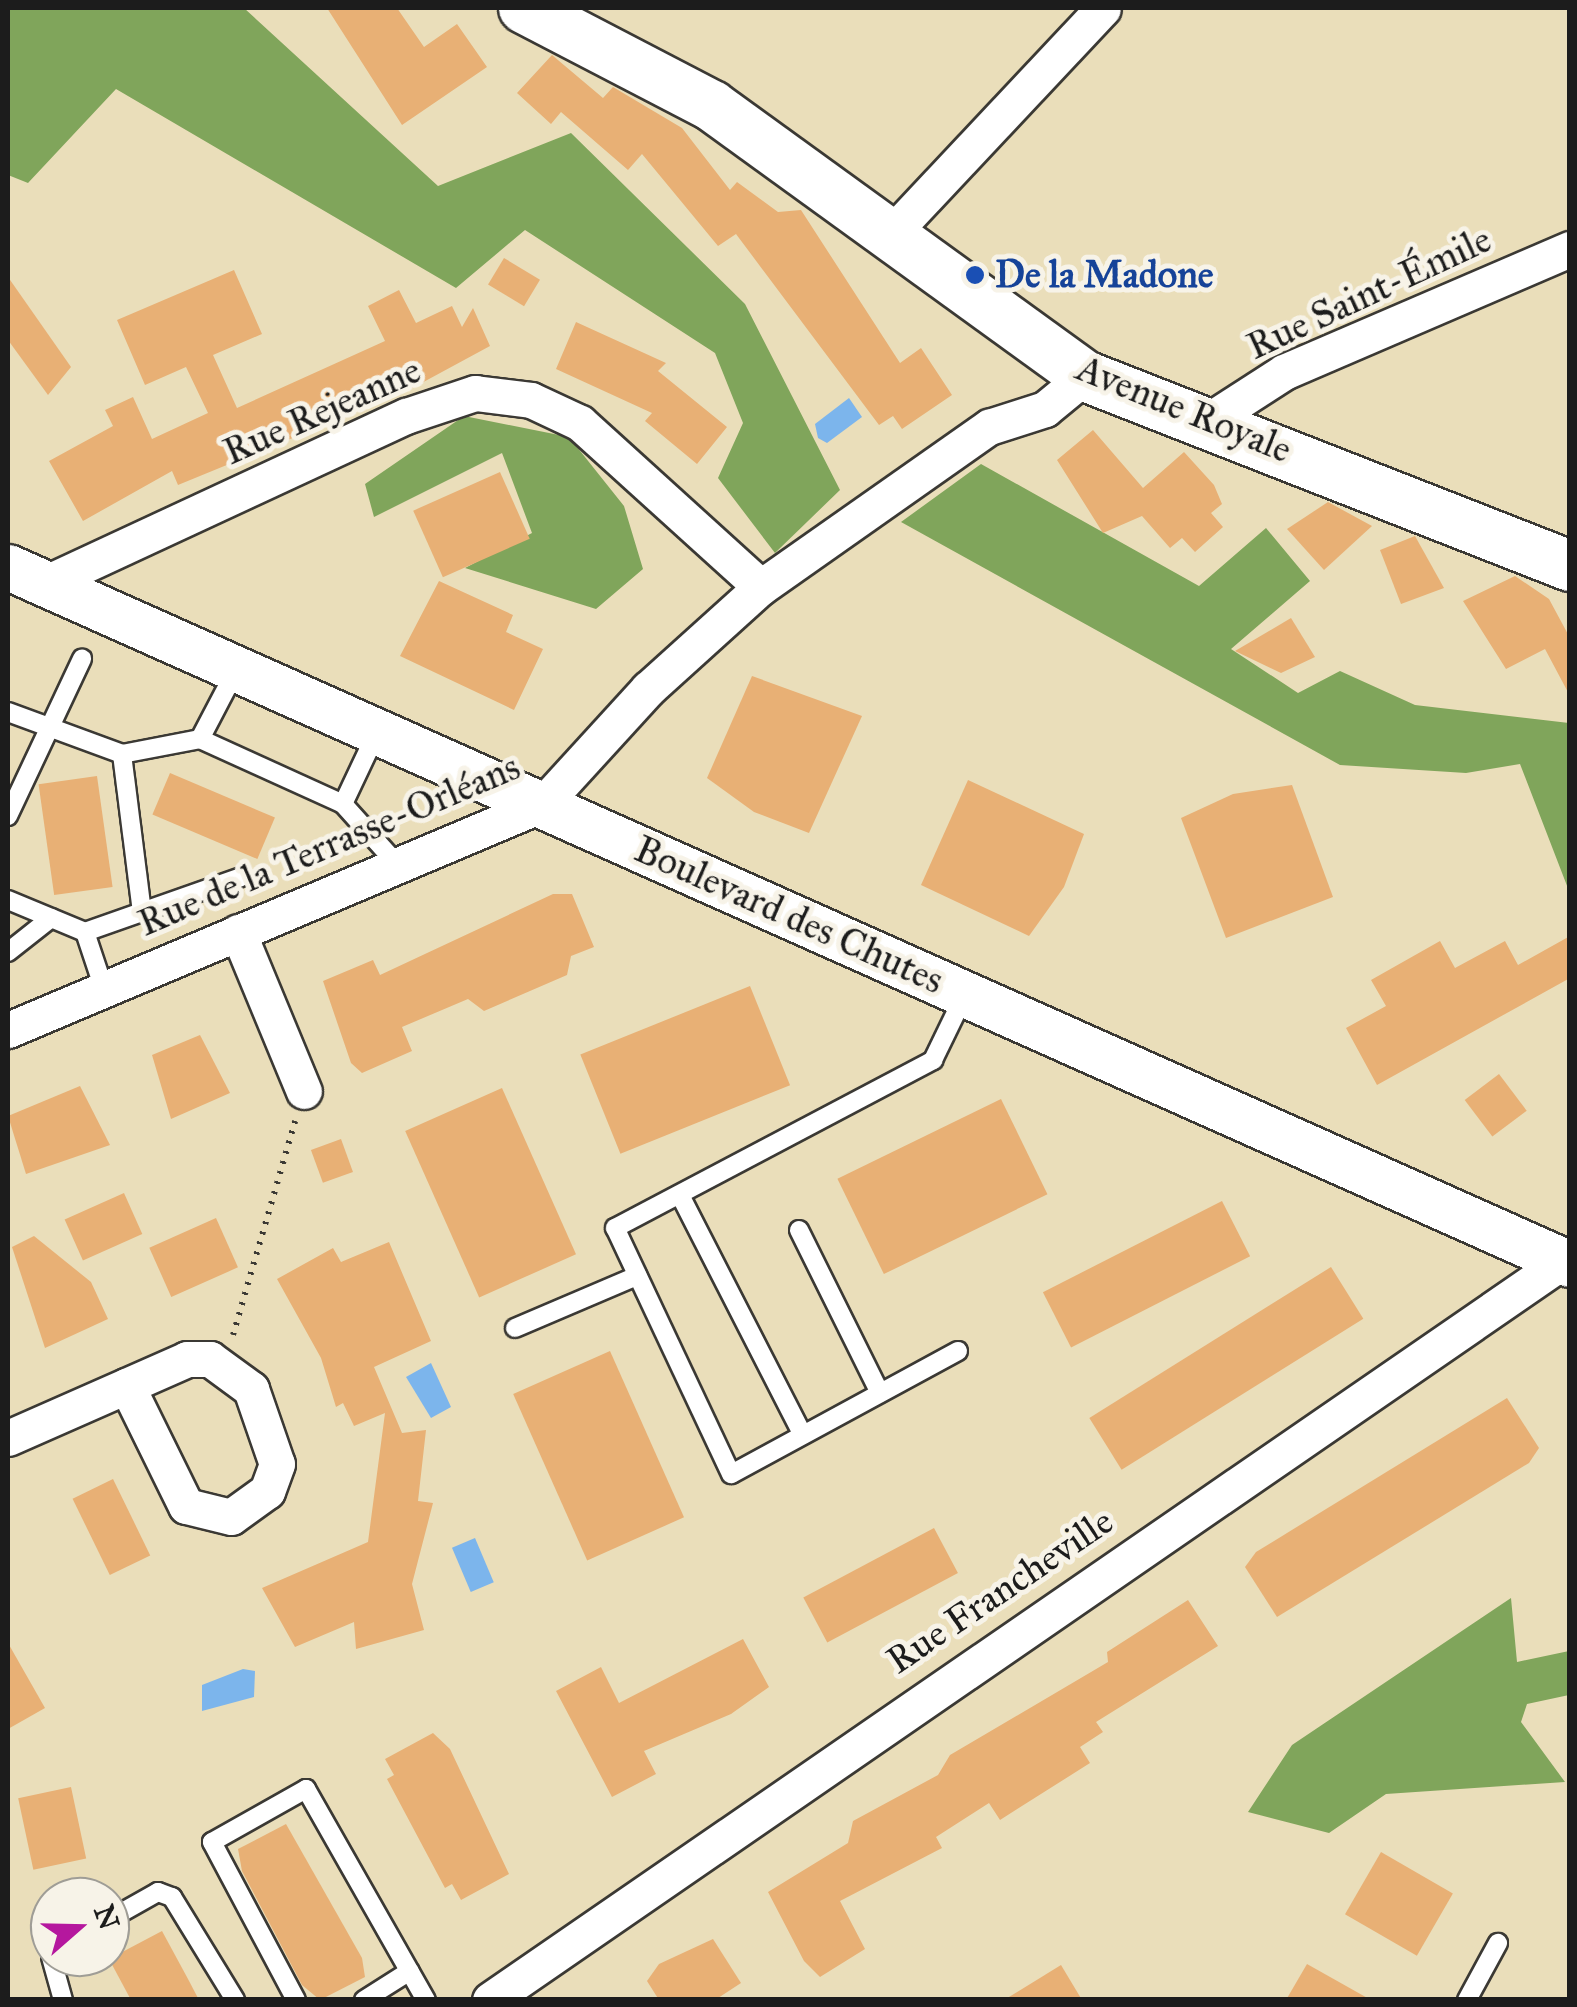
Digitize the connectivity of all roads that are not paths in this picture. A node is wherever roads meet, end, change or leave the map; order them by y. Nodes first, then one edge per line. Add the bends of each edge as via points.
1 (524, 8) edge
2 (1102, 8) edge
3 (892, 233) junction
4 (1570, 250) edge
5 (1085, 376) junction
6 (1208, 421) junction
7 (1570, 566) edge
8 (26, 575) edge
9 (762, 588) junction
10 (82, 659) dead end
11 (236, 668) junction
12 (8, 712) edge
13 (48, 730) junction
14 (378, 731) junction
15 (200, 739) junction
16 (122, 754) junction
17 (343, 804) junction
18 (543, 804) junction
19 (8, 816) edge
20 (398, 864) junction
21 (241, 876) dead end
22 (8, 900) edge
23 (142, 912) junction
24 (51, 918) junction
25 (86, 932) junction
26 (238, 932) junction
27 (8, 952) edge
28 (104, 989) junction
29 (965, 994) junction
30 (8, 1030) edge
31 (304, 1091) road end
32 (681, 1196) junction
33 (798, 1230) dead end
34 (1566, 1263) edge
35 (637, 1276) junction
36 (515, 1328) dead end
37 (958, 1350) dead end
38 (127, 1386) junction
39 (880, 1393) junction
40 (803, 1435) junction
41 (8, 1438) edge
42 (130, 1908) edge
43 (1498, 1943) dead end
44 (410, 1971) junction
45 (234, 2000) edge
46 (296, 2000) edge
47 (364, 2000) edge
48 (426, 2000) edge
49 (490, 2000) edge
50 (1467, 2000) edge

1 - 3 main road, Avenue Royale via 712,106
2 - 3 street
3 - 5 main road, Avenue Royale
4 - 6 street, Rue Saint-Émile via 1284,372
5 - 6 main road, Avenue Royale
5 - 9 street, Rue de la Terrasse-Orléans via 1045,409 988,427
6 - 7 main road, Avenue Royale
8 - 9 street, Rue Rejeanne via 475,393 530,400 580,423
8 - 11 street, Boulevard des Chutes
9 - 18 street, Rue de la Terrasse-Orléans via 648,689
10 - 13 lane
11 - 14 street, Boulevard des Chutes
11 - 15 lane
12 - 13 lane
13 - 16 lane
13 - 19 lane
14 - 17 lane
14 - 18 street, Boulevard des Chutes
15 - 16 lane
15 - 17 lane
16 - 23 lane
17 - 20 lane
18 - 20 street, Rue de la Terrasse-Orléans
18 - 29 street, Boulevard des Chutes
20 - 26 street, Rue de la Terrasse-Orléans
21 - 23 lane
22 - 24 lane
23 - 25 lane
24 - 25 lane
24 - 27 lane
25 - 28 lane
26 - 28 street, Rue de la Terrasse-Orléans
26 - 31 street
28 - 30 street, Rue de la Terrasse-Orléans
29 - 32 lane via 933,1060
29 - 34 street, Boulevard des Chutes
32 - 35 lane via 615,1228
32 - 40 lane
33 - 39 lane
34 - 49 street, Rue Francheville
35 - 36 lane
35 - 40 lane via 732,1474
37 - 39 lane
38 - 38 street via 187,1360 224,1364 251,1389 277,1464 267,1491 231,1517 206,1518 170,1487
38 - 41 street
39 - 40 lane
42 - 45 lane via 158,1892 172,1896
43 - 50 lane
44 - 46 lane via 306,1789 212,1842
44 - 47 lane
44 - 48 lane

